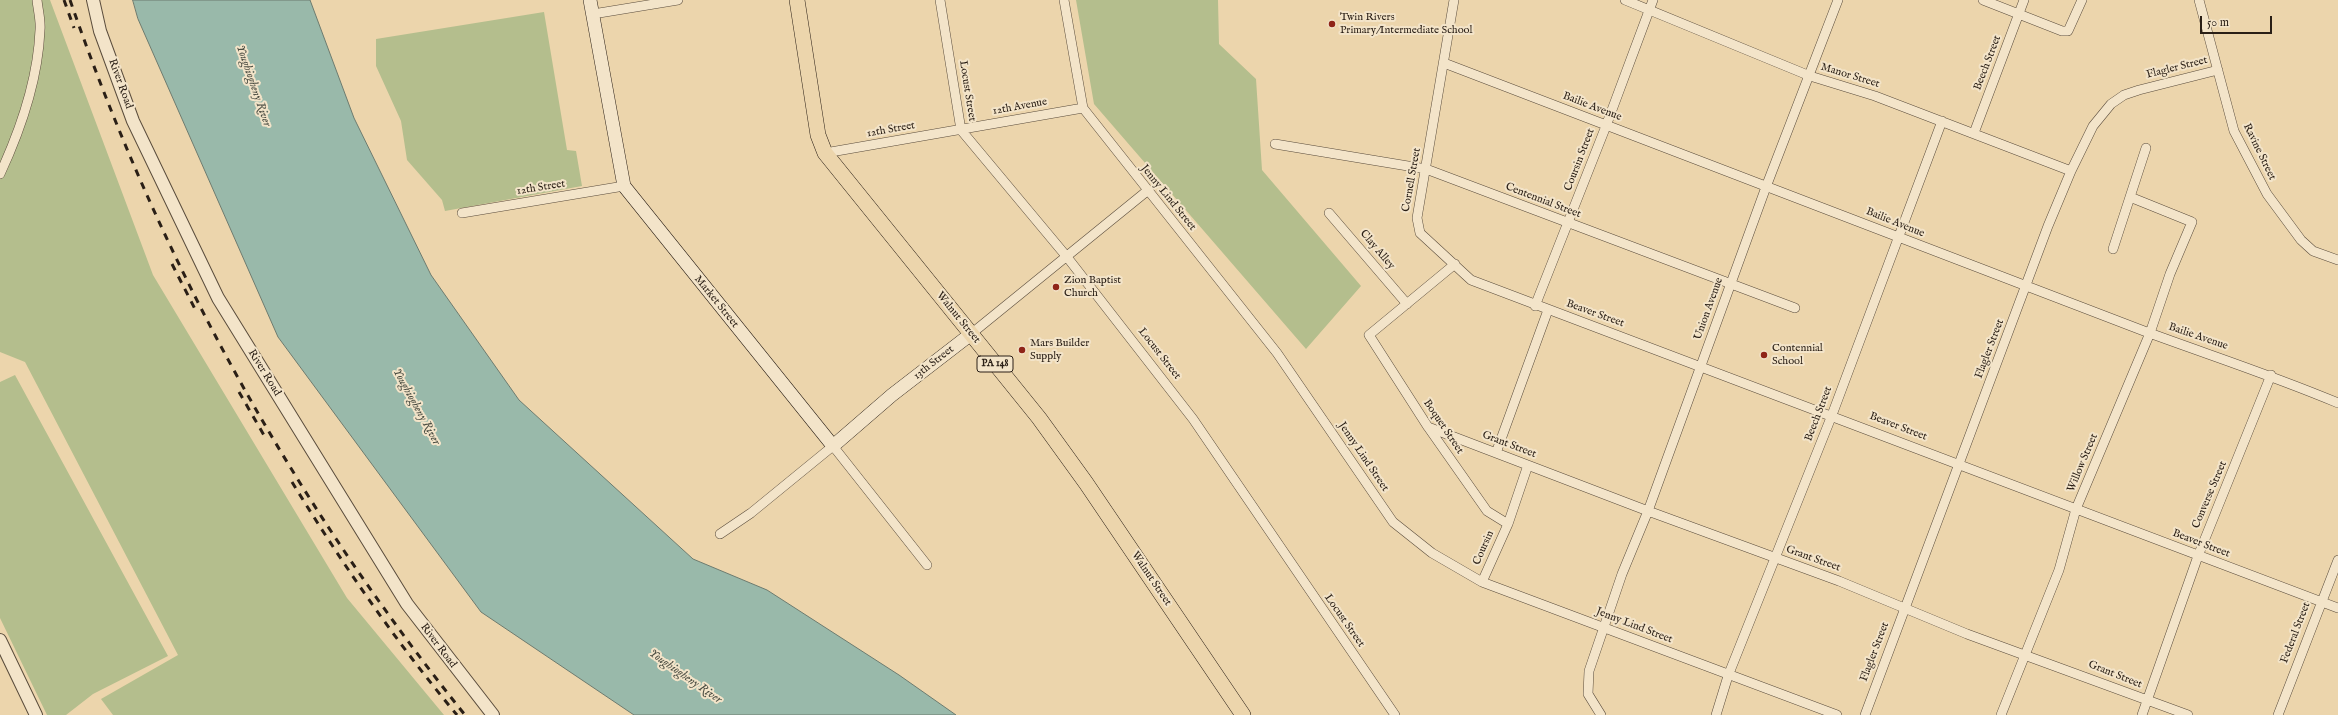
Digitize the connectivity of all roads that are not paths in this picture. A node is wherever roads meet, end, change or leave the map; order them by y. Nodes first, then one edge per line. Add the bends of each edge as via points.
1 (36, 0) edge
2 (93, 0) edge
3 (590, 0) edge
4 (678, 0) edge
5 (797, 0) edge
6 (940, 0) edge
7 (1064, 0) edge
8 (1454, 0) edge
9 (1625, 0) edge
10 (1838, 0) edge
11 (1983, 0) edge
12 (2024, 0) edge
13 (2082, 0) edge
14 (2199, 0) edge
15 (1651, 4) edge
16 (2019, 13) junction
17 (593, 14) junction
18 (1444, 63) junction
19 (2218, 70) junction
20 (1810, 76) junction
21 (1083, 108) junction
22 (1942, 121) junction
23 (1606, 126) junction
24 (961, 130) junction
25 (1974, 134) junction
26 (1275, 144) dead end
27 (2146, 148) dead end
28 (825, 153) junction
29 (1426, 169) junction
30 (2070, 171) junction
31 (0, 174) edge
32 (624, 186) junction
33 (1766, 187) junction
34 (1147, 191) junction
35 (2130, 196) junction
36 (462, 213) dead end
37 (1329, 213) dead end
38 (1568, 224) junction
39 (1899, 238) junction
40 (2113, 249) dead end
41 (1067, 257) junction
42 (2338, 260) edge
43 (1455, 264) junction
44 (2027, 285) junction
45 (1730, 286) junction
46 (1407, 304) junction
47 (1535, 306) junction
48 (1795, 308) dead end
49 (1548, 310) junction
50 (2150, 333) junction
51 (971, 334) junction
52 (1702, 367) junction
53 (2271, 375) junction
54 (2338, 402) edge
55 (1832, 415) junction
56 (1428, 427) junction
57 (833, 446) junction
58 (1496, 453) junction
59 (1960, 463) junction
60 (1528, 465) junction
61 (2076, 509) junction
62 (1648, 512) junction
63 (1508, 524) junction
64 (720, 534) dead end
65 (2198, 556) junction
66 (1775, 558) junction
67 (2338, 560) edge
68 (927, 564) dead end
69 (1482, 582) junction
70 (2321, 602) junction
71 (1905, 608) junction
72 (2338, 608) edge
73 (1604, 627) junction
74 (0, 640) edge
75 (2026, 655) junction
76 (1728, 676) junction
77 (2148, 701) junction
78 (1241, 714) edge
79 (36, 715) edge
80 (492, 715) edge
81 (1395, 715) edge
82 (1601, 715) edge
83 (1716, 715) edge
84 (1837, 715) edge
85 (1865, 715) edge
86 (2001, 715) edge
87 (2142, 715) edge
88 (2188, 715) edge
89 (2278, 715) edge

1 - 31 street via 40,30 32,79 15,142
2 - 80 street, River Road via 100,31 133,121 218,298 407,604
3 - 17 main road, Market Street
4 - 17 street
5 - 28 main road, Walnut Street / PA 148 via 818,135
6 - 24 street, Locust Street
7 - 21 street, Jenny Lind Street
8 - 18 street, Cornell Street
9 - 15 street, Manor Street
10 - 20 street, Union Avenue
11 - 16 street
12 - 16 street, Beech Street
13 - 16 street via 2068,31 2062,31
14 - 19 street, Ravine Street
15 - 20 street, Manor Street
15 - 23 street, Coursin Street
16 - 25 street, Beech Street
17 - 32 main road, Market Street
18 - 23 street, Bailie Avenue
18 - 29 street, Cornell Street
19 - 30 street, Flagler Street via 2124,95 2111,104 2093,126
19 - 42 street, Ravine Street via 2234,131 2267,194 2301,240 2313,251
20 - 22 street, Manor Street via 1875,96
20 - 33 street, Union Avenue
21 - 24 street, 12th Avenue
21 - 34 street, Jenny Lind Street
22 - 25 street, Manor Street
22 - 39 street, Beech Street
23 - 33 street, Bailie Avenue
23 - 38 street, Coursin Street
24 - 28 street, 12th Street
24 - 41 street, Locust Street
25 - 30 street, Manor Street
26 - 29 street, Centennial Street
27 - 35 street
28 - 51 main road, Walnut Street / PA 148
29 - 38 street, Centennial Street
29 - 43 street, Cornell Street via 1417,218 1420,233
30 - 44 street, Flagler Street
32 - 36 street, 12th Street
32 - 57 main road, Market Street
33 - 39 street, Bailie Avenue
33 - 45 street, Union Avenue
34 - 41 street, 13th Street
34 - 69 street, Jenny Lind Street via 1277,353 1392,522 1432,553
35 - 40 street
35 - 50 street, Willow Street via 2192,222 2170,274
37 - 46 street, Clay Alley
38 - 45 street, Centennial Street
38 - 47 street, Coursin Street
39 - 44 street, Bailie Avenue
39 - 55 street, Beech Street
41 - 51 street, 13th Street
41 - 81 street, Locust Street via 1193,419
43 - 46 street
43 - 47 street, Beaver Street via 1471,280
44 - 50 street, Bailie Avenue
44 - 59 street, Flagler Street
45 - 48 street, Centennial Street
45 - 52 street, Union Avenue
46 - 56 street, Boquet Street via 1369,335
47 - 49 street, Beaver Street
49 - 52 street, Beaver Street
49 - 58 street
50 - 53 street, Bailie Avenue
50 - 61 street, Willow Street
51 - 57 main road, 13th Street
51 - 78 main road, Walnut Street / PA 148 via 1039,418 1086,483
52 - 55 street, Beaver Street
52 - 62 street, Union Avenue
53 - 54 street, Bailie Avenue
53 - 65 street, Converse Street
55 - 59 street, Beaver Street
55 - 66 street, Beech Street
56 - 58 street, Grant Street
56 - 63 street, Boquet Street via 1487,511
57 - 64 street, 13th Street via 751,513
57 - 68 street, Market Street
58 - 60 street, Grant Street
59 - 61 street, Beaver Street
59 - 71 street, Flagler Street
60 - 62 street, Grant Street
60 - 63 street
61 - 65 street, Beaver Street
61 - 75 street, Willow Street via 2059,570
62 - 66 street, Grant Street
62 - 73 street, Union Avenue via 1622,574
63 - 69 street, Coursin
65 - 70 street, Beaver Street
65 - 77 street, Converse Street
66 - 71 street, Grant Street
66 - 76 street, Beech Street
67 - 70 street, Federal Street
69 - 73 street, Jenny Lind Street
70 - 72 street, Beaver Street
70 - 89 street, Federal Street
71 - 75 street, Grant Street
71 - 85 street, Flagler Street
73 - 76 street, Jenny Lind Street
73 - 82 street, Union Avenue via 1589,671 1588,694
74 - 79 street
75 - 77 street, Grant Street
75 - 86 street, Willow Street
76 - 83 street, Beech Street
76 - 84 street, Jenny Lind Street
77 - 87 street, Converse Street
77 - 88 street, Grant Street

